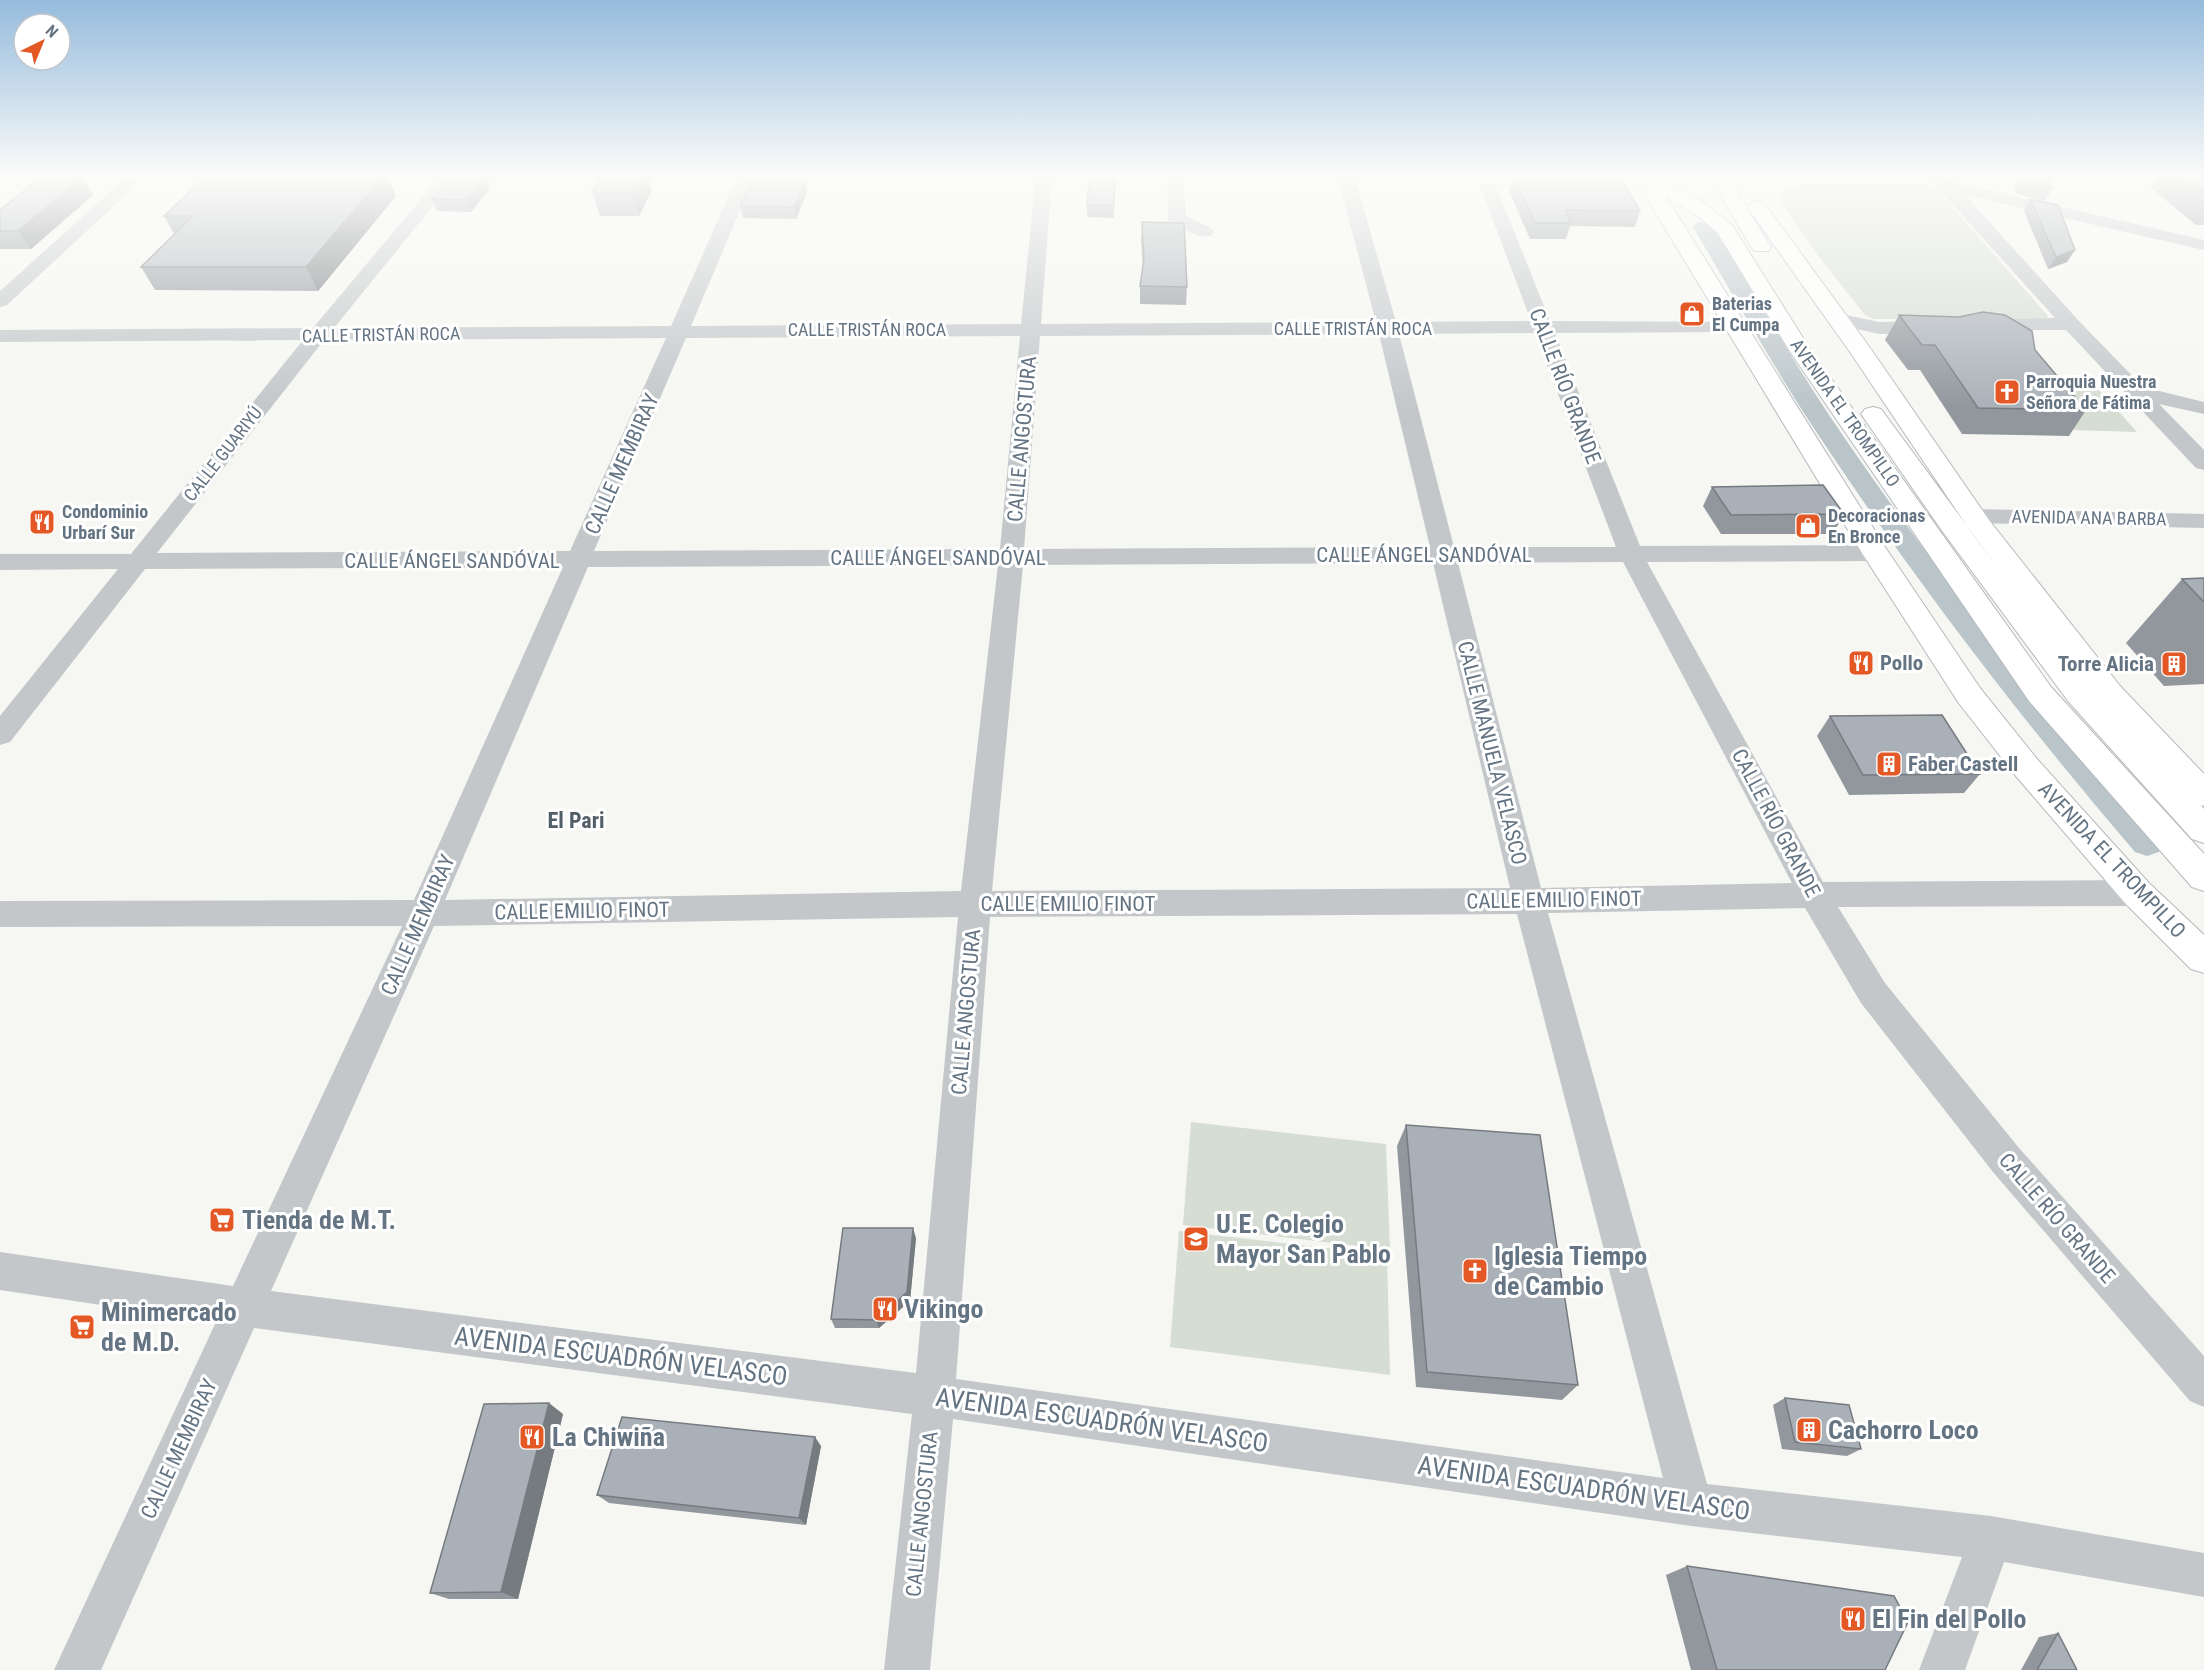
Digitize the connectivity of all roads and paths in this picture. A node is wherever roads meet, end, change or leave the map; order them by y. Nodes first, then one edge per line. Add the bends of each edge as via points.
1 (53, 253) edge
2 (386, 253) edge
3 (714, 253) edge
4 (1038, 253) edge
5 (1367, 253) edge
6 (1514, 253) edge
7 (1690, 253) edge
8 (1740, 253) edge
9 (1765, 253) edge
10 (1781, 253) edge
11 (2006, 253) edge
12 (0, 301) edge
13 (1837, 319) junction
14 (2071, 324) junction
15 (1734, 326) junction
16 (1032, 329) junction
17 (1388, 329) junction
18 (1543, 329) junction
19 (680, 332) junction
20 (0, 336) edge
21 (317, 336) junction
22 (2136, 392) junction
23 (2204, 408) edge
24 (1923, 442) junction
25 (2204, 462) edge
26 (1928, 492) junction
27 (1973, 516) junction
28 (2204, 521) edge
29 (1875, 553) junction
30 (1631, 554) junction
31 (1442, 555) junction
32 (1011, 558) junction
33 (580, 560) junction
34 (0, 562) edge
35 (137, 563) junction
36 (0, 735) edge
37 (2177, 767) junction
38 (2204, 794) edge
39 (2204, 811) edge
40 (2204, 830) edge
41 (2204, 877) edge
42 (2137, 892) junction
43 (1814, 895) junction
44 (1529, 901) junction
45 (975, 904) junction
46 (424, 913) junction
47 (0, 914) edge
48 (2204, 958) edge
49 (0, 1271) edge
50 (245, 1307) junction
51 (2204, 1387) edge
52 (934, 1396) junction
53 (1691, 1504) junction
54 (1991, 1538) junction
55 (2204, 1575) edge
56 (77, 1670) edge
57 (907, 1670) edge
58 (1942, 1670) edge

1 - 12 street
2 - 21 street, CALLE GUARIYÚ
3 - 19 street, CALLE MEMBIRAY
4 - 16 street, CALLE ANGOSTURA
5 - 17 street, CALLE MANUELA VELASCO
6 - 18 street, CALLE RÍO GRANDE
7 - 15 main road, AVENIDA EL TROMPILLO
8 - 41 main road, AVENIDA EL TROMPILLO via 1800,350 2040,694
9 - 26 main road, AVENIDA EL TROMPILLO via 1827,350
10 - 13 main road
11 - 14 street
13 - 14 street via 1879,328
13 - 24 main road
14 - 22 street
15 - 18 street, CALLE TRISTÁN ROCA
15 - 29 main road, AVENIDA EL TROMPILLO
16 - 17 street, CALLE TRISTÁN ROCA
16 - 19 street, CALLE TRISTÁN ROCA
16 - 32 street, CALLE ANGOSTURA
17 - 18 street, CALLE TRISTÁN ROCA
17 - 31 street, CALLE MANUELA VELASCO
18 - 30 street, CALLE RÍO GRANDE
19 - 21 street, CALLE TRISTÁN ROCA
19 - 33 street, CALLE MEMBIRAY
20 - 21 street, CALLE TRISTÁN ROCA
21 - 35 street, CALLE GUARIYÚ
22 - 23 street
22 - 25 street
24 - 26 main road
24 - 27 main road
26 - 40 main road, AVENIDA EL TROMPILLO via 2079,694
27 - 28 street, AVENIDA ANA BARBA
27 - 37 main road via 2109,693
29 - 30 street, CALLE ÁNGEL SANDÓVAL
29 - 42 main road, AVENIDA EL TROMPILLO via 1969,695 2026,767
30 - 31 street, CALLE ÁNGEL SANDÓVAL
30 - 43 street, CALLE RÍO GRANDE
31 - 32 street, CALLE ÁNGEL SANDÓVAL
31 - 44 street, CALLE MANUELA VELASCO
32 - 33 street, CALLE ÁNGEL SANDÓVAL
32 - 45 street, CALLE ANGOSTURA
33 - 35 street, CALLE ÁNGEL SANDÓVAL
33 - 46 street, CALLE MEMBIRAY
34 - 35 street, CALLE ÁNGEL SANDÓVAL
35 - 36 street, CALLE GUARIYÚ
37 - 38 main road
37 - 39 main road
42 - 43 street, CALLE EMILIO FINOT
42 - 48 main road, AVENIDA EL TROMPILLO
43 - 44 street, CALLE EMILIO FINOT
43 - 51 street, CALLE RÍO GRANDE via 1887,1012 2006,1160
44 - 45 street, CALLE EMILIO FINOT
44 - 53 street, CALLE MANUELA VELASCO
45 - 46 street, CALLE EMILIO FINOT
45 - 52 street, CALLE ANGOSTURA
46 - 47 street, CALLE EMILIO FINOT
46 - 50 street, CALLE MEMBIRAY
49 - 50 street, AVENIDA ESCUADRÓN VELASCO
50 - 52 street, AVENIDA ESCUADRÓN VELASCO
50 - 56 street, CALLE MEMBIRAY
52 - 53 street, AVENIDA ESCUADRÓN VELASCO
52 - 57 street, CALLE ANGOSTURA
53 - 54 street, AVENIDA ESCUADRÓN VELASCO
54 - 55 street, AVENIDA ESCUADRÓN VELASCO
54 - 58 street

